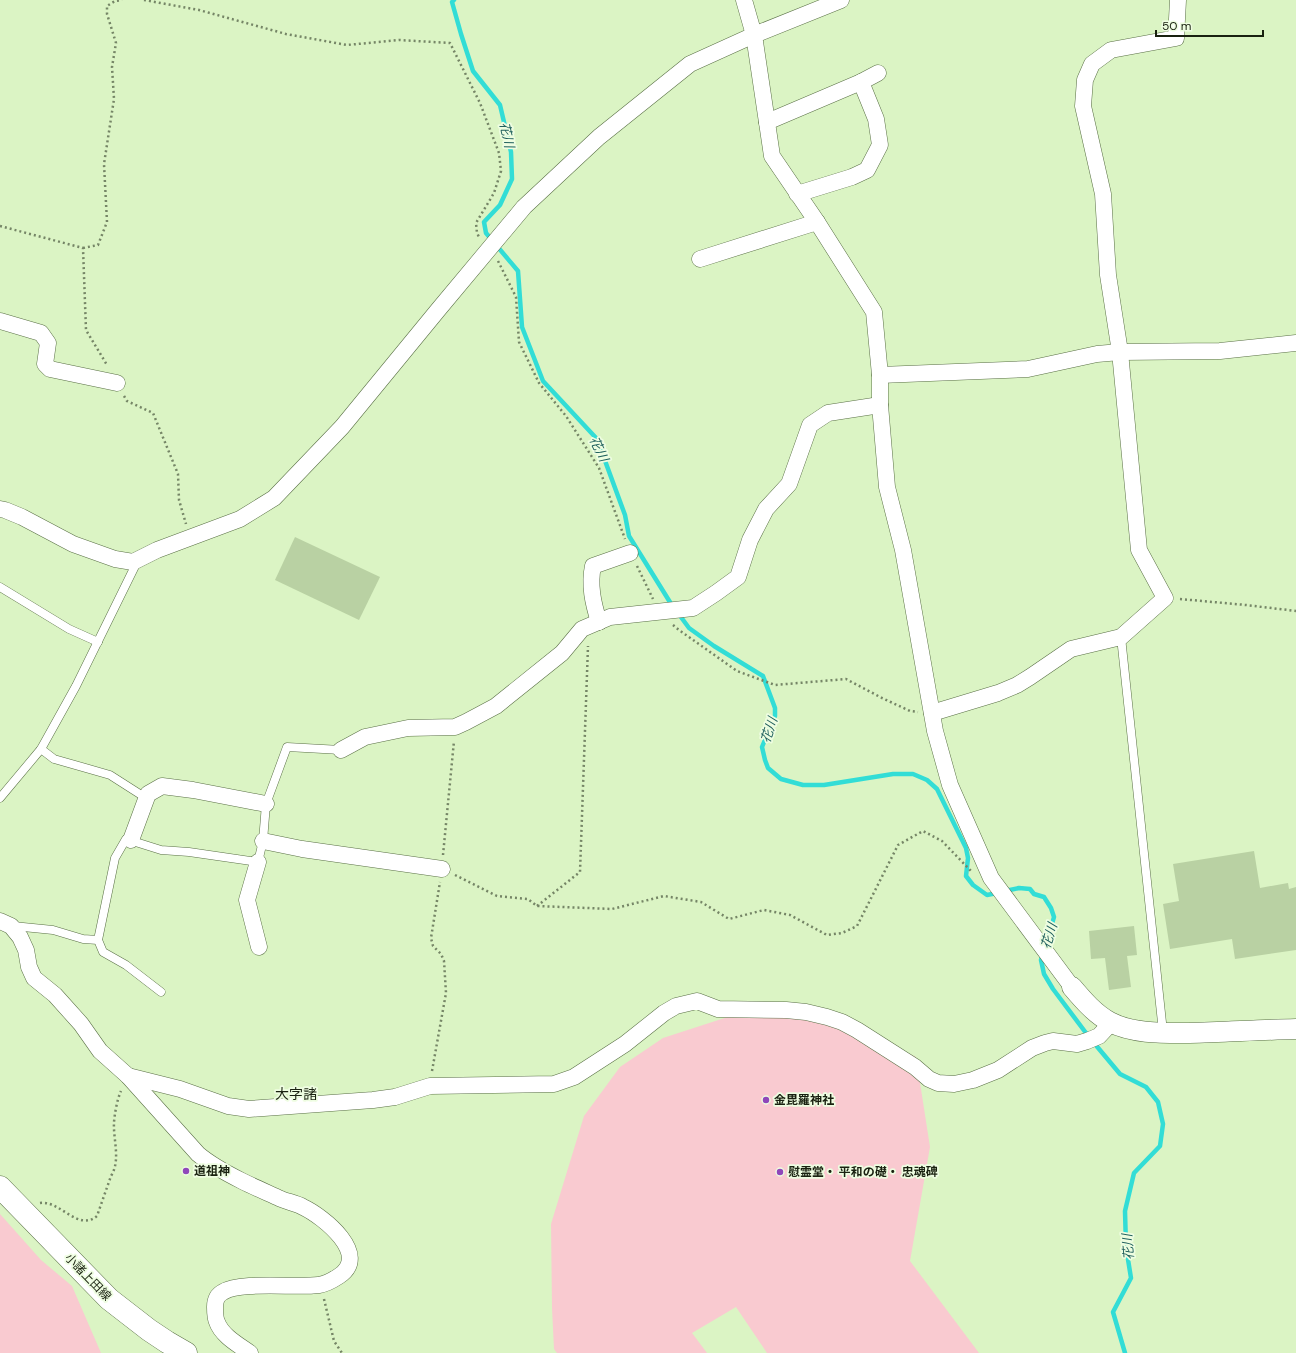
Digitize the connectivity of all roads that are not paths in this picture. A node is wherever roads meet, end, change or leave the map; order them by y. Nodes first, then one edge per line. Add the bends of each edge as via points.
1 (744, 0) edge
2 (841, 0) edge
3 (1178, 0) edge
4 (754, 35) junction
5 (878, 73) dead end
6 (861, 82) junction
7 (767, 122) junction
8 (797, 194) junction
9 (816, 222) junction
10 (700, 259) dead end
11 (0, 321) edge
12 (1296, 343) edge
13 (1120, 352) junction
14 (880, 375) junction
15 (117, 383) road end
16 (880, 405) junction
17 (0, 509) edge
18 (630, 552) road end
19 (138, 560) junction
20 (0, 588) edge
21 (594, 624) junction
22 (1121, 638) junction
23 (98, 642) junction
24 (932, 713) junction
25 (41, 749) junction
26 (341, 750) joint
27 (0, 798) edge
28 (146, 798) junction
29 (266, 804) junction
30 (131, 840) junction
31 (263, 841) junction
32 (258, 862) junction
33 (442, 869) road end
34 (6, 924) edge
35 (98, 940) junction
36 (259, 947) dead end
37 (1072, 987) joint
38 (161, 992) dead end
39 (1111, 1023) junction
40 (1296, 1029) edge
41 (1163, 1032) junction
42 (128, 1076) junction
43 (0, 1187) edge
44 (186, 1353) edge
45 (250, 1353) edge

1 - 4 street
2 - 4 street
3 - 13 street via 1176,38 1111,50 1092,64 1085,80 1083,106 1103,194 1108,275
4 - 7 street
4 - 19 street via 690,64 598,137 524,208 342,427 274,498 240,519 157,550
5 - 6 street
6 - 7 street
6 - 8 street via 876,119 880,145 867,170
7 - 8 street via 772,156
8 - 9 street
9 - 10 street
9 - 14 street via 874,312
11 - 15 street via 41,333 48,343 45,364 50,369
12 - 13 street via 1220,351
13 - 14 street via 1097,354 1028,369
13 - 22 street via 1139,550 1165,598
14 - 16 street
16 - 21 street via 828,413 810,425 789,484 766,509 750,540 738,577 693,608 610,617
16 - 24 street via 887,487 903,550
17 - 19 street via 73,544 114,559 133,562
18 - 21 street via 593,566 591,575
19 - 23 lane
20 - 23 lane via 70,629
21 - 26 street via 582,629 562,653 496,706 466,722 455,727 408,728 365,737
22 - 24 street via 1071,649 1030,678 998,693
22 - 41 lane
23 - 25 lane
24 - 37 street via 950,785 991,878
25 - 27 lane
25 - 28 lane via 54,759 110,775
26 - 29 lane via 287,747
28 - 29 street via 162,786
28 - 30 street
29 - 31 lane
30 - 32 lane via 161,850
30 - 35 lane via 126,839 115,858
31 - 32 lane
31 - 33 street
32 - 36 street via 247,900
34 - 35 lane via 53,930 83,939
34 - 42 street via 20,937 34,978 55,995 81,1024 100,1051
35 - 38 lane via 103,952 126,965
37 - 39 street via 1095,1012
39 - 41 street via 1132,1029
39 - 42 street via 1099,1036 1088,1041 1077,1044 1045,1042 998,1070 954,1084 938,1083 929,1079 915,1067 856,1030 828,1017 786,1010 718,1010 697,1002 676,1006 626,1044 574,1078 554,1084 430,1086 394,1097 373,1100 249,1109 228,1106 180,1089
40 - 41 street
42 - 45 street via 198,1154 211,1165 268,1193 304,1207 323,1220 346,1244 350,1263 344,1273 334,1279 321,1284 302,1286 233,1288 223,1291 217,1297 217,1323 224,1333
43 - 44 main road, 小諸上田線 via 109,1299 149,1330

